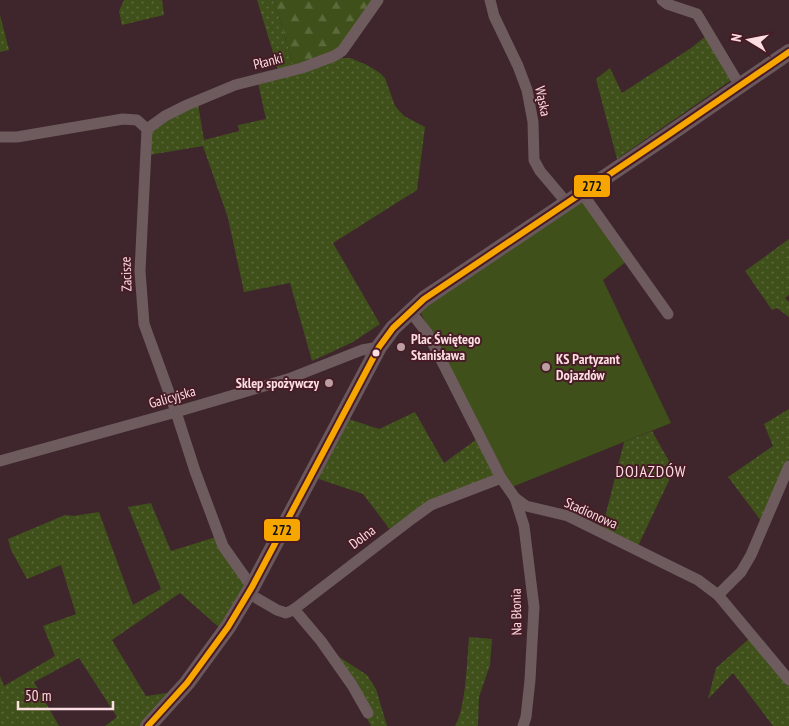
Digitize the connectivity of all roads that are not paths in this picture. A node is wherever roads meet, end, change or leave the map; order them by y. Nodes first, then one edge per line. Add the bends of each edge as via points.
1 (378, 0) edge
2 (490, 0) edge
3 (662, 0) edge
4 (789, 52) edge
5 (740, 86) junction
6 (147, 129) junction
7 (0, 137) edge
8 (582, 193) junction
9 (567, 203) junction
10 (410, 311) junction
11 (668, 314) dead end
12 (376, 354) junction
13 (176, 412) junction
14 (0, 461) edge
15 (789, 466) edge
16 (501, 478) junction
17 (515, 498) junction
18 (250, 590) junction
19 (718, 595) junction
20 (294, 609) junction
21 (789, 680) edge
22 (368, 713) dead end
23 (148, 726) edge
24 (523, 726) edge

1 - 6 street, Płanki via 342,51 334,56 302,68 235,85 164,116
2 - 9 street, Wąska via 527,90 534,122 534,160
3 - 5 street via 697,14
4 - 5 street
5 - 8 street
6 - 7 street via 137,120 122,119
6 - 13 street, Zacisze via 140,271 144,324
8 - 9 street
8 - 11 street
9 - 10 street
10 - 12 street via 393,328
10 - 16 street, Stadionowa via 428,334
12 - 13 street, Galicyjska via 362,350 288,379
12 - 18 street
13 - 14 street, Galicyjska
13 - 18 street, Zacisze via 223,546
15 - 19 street via 751,555 741,572
16 - 17 street, Stadionowa
16 - 20 street, Dolna via 432,505
17 - 19 street, Stadionowa via 526,506 568,516 698,580
17 - 24 street, Na Błonia via 524,526 534,607 530,680
18 - 20 street via 278,610 286,613
18 - 23 street via 228,627 187,683
19 - 21 street, Stadionowa
20 - 22 street via 321,641

